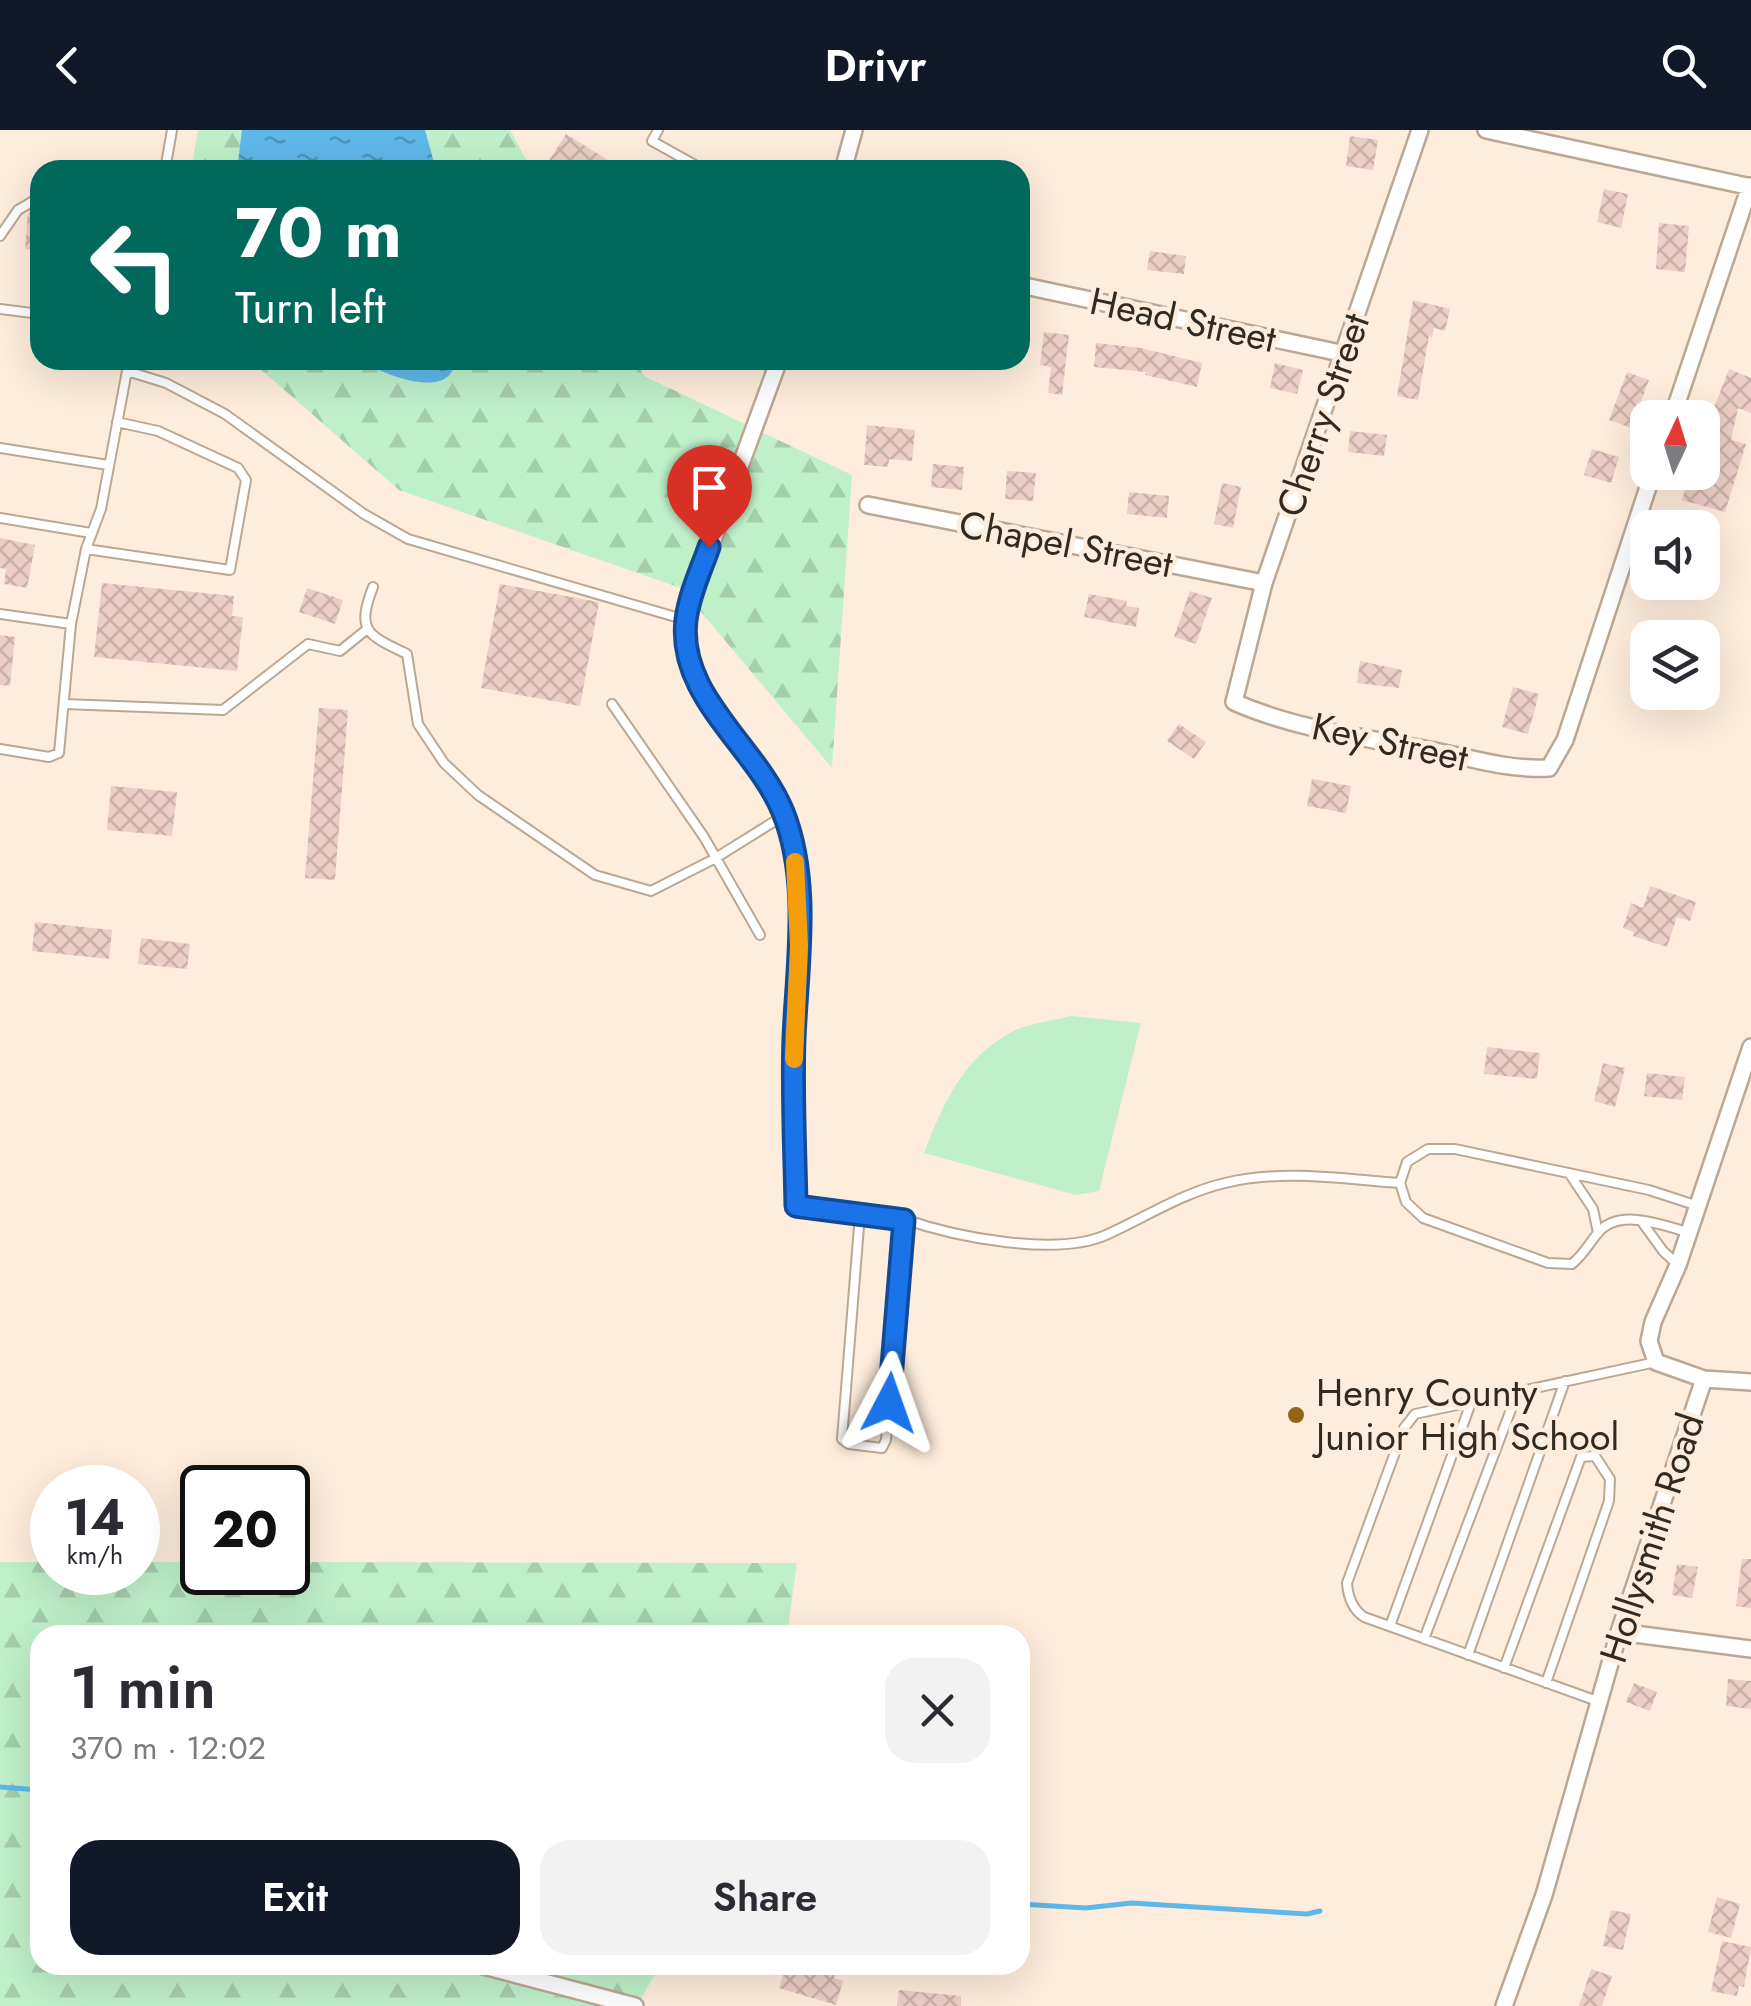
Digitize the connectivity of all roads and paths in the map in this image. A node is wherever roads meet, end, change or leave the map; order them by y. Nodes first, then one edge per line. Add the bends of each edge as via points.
1 (172, 130) edge
2 (658, 130) edge
3 (854, 130) edge
4 (1420, 130) edge
5 (1486, 130) edge
6 (166, 160) edge
7 (686, 160) edge
8 (846, 160) edge
9 (1750, 186) edge
10 (30, 203) edge
11 (0, 236) edge
12 (1030, 287) edge
13 (0, 309) edge
14 (30, 313) edge
15 (1345, 354) junction
16 (775, 370) edge
17 (127, 371) joint
18 (1678, 400) edge
19 (117, 422) junction
20 (0, 448) edge
21 (108, 465) junction
22 (1647, 490) edge
23 (868, 505) dead end
24 (0, 518) edge
25 (91, 533) junction
26 (86, 550) junction
27 (1264, 583) junction
28 (373, 587) dead end
29 (0, 614) edge
30 (686, 620) junction
31 (71, 624) junction
32 (366, 630) junction
33 (1234, 702) joint
34 (64, 704) junction
35 (612, 704) dead end
36 (0, 749) edge
37 (784, 815) junction
38 (714, 859) junction
39 (760, 934) dead end
40 (1751, 1048) edge
41 (1571, 1176) junction
42 (1400, 1182) junction
43 (796, 1206) joint
44 (1698, 1206) junction
45 (860, 1214) junction
46 (904, 1220) junction
47 (1642, 1222) junction
48 (1598, 1233) junction
49 (1689, 1233) junction
50 (1678, 1265) junction
51 (1656, 1362) junction
52 (1704, 1379) junction
53 (1565, 1381) junction
54 (1751, 1382) edge
55 (1518, 1390) junction
56 (1472, 1400) junction
57 (1390, 1626) junction
58 (1620, 1632) junction
59 (1424, 1639) junction
60 (1751, 1649) edge
61 (1468, 1654) junction
62 (1504, 1668) junction
63 (1546, 1683) junction
64 (1600, 1702) junction
65 (518, 1975) edge
66 (634, 2006) edge
67 (1504, 2006) edge

1 - 6 lane
2 - 7 lane via 652,141
3 - 8 street
4 - 15 street, Cherry Street
5 - 9 street
9 - 18 street
10 - 11 lane
12 - 15 street, Head Street
13 - 14 lane
15 - 27 street, Cherry Street
16 - 30 street
17 - 19 lane
17 - 30 lane via 225,414 408,539
19 - 21 lane
19 - 26 lane via 158,431 238,468 246,480 230,570
20 - 21 lane
21 - 25 lane
22 - 33 street, Key Street via 1565,740 1549,768 1520,769 1350,735
23 - 27 street, Chapel Street
24 - 25 lane
25 - 26 lane
26 - 31 lane
27 - 33 street, Cherry Street
28 - 32 lane via 363,613
29 - 31 lane
30 - 37 street via 690,667 770,782
31 - 34 lane
32 - 34 lane via 340,651 308,644 223,710
32 - 38 lane via 407,654 418,724 444,763 478,795 595,875 651,890
34 - 36 lane via 58,755
35 - 38 lane
37 - 38 lane
37 - 43 street via 798,886
38 - 39 lane
40 - 44 street, Hollysmith Road
41 - 42 lane via 1428,1149 1406,1162
41 - 44 lane
41 - 48 lane via 1593,1210
42 - 46 lane via 1282,1175 1226,1182 1102,1237 1048,1247
42 - 48 lane via 1406,1202 1423,1218 1548,1263 1572,1264
43 - 45 lane
44 - 49 street, Hollysmith Road
45 - 46 lane
45 - 46 lane via 842,1439 849,1444 882,1448 886,1440
47 - 48 lane via 1612,1222
47 - 49 lane
47 - 50 lane
49 - 50 street, Hollysmith Road
50 - 51 street, Hollysmith Road via 1648,1342
51 - 52 street, Hollysmith Road
51 - 53 lane
52 - 54 street
52 - 58 street, Hollysmith Road
53 - 55 lane
53 - 61 lane
55 - 56 lane
55 - 59 lane
56 - 57 lane
56 - 57 lane via 1423,1410 1404,1428 1347,1583 1356,1612
57 - 59 lane
58 - 60 street
58 - 64 street, Hollysmith Road
59 - 61 lane
61 - 62 lane
62 - 63 lane
62 - 63 lane via 1581,1457 1596,1456 1612,1489
63 - 64 lane
64 - 67 street, Hollysmith Road
65 - 66 street

